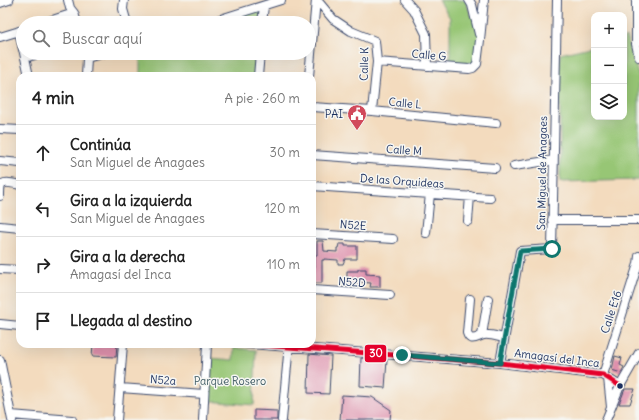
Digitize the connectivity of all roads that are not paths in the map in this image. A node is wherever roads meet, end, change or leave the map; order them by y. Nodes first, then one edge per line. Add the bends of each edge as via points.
1 (9, 0) edge
2 (68, 0) edge
3 (73, 0) edge
4 (124, 0) edge
5 (281, 0) edge
6 (317, 0) edge
7 (405, 0) edge
8 (469, 0) edge
9 (484, 0) edge
10 (557, 0) edge
11 (636, 0) edge
12 (0, 3) edge
13 (264, 6) junction
14 (74, 13) junction
15 (65, 16) edge
16 (75, 16) edge
17 (125, 16) edge
18 (231, 16) edge
19 (263, 16) edge
20 (315, 16) edge
21 (16, 32) edge
22 (0, 37) edge
23 (480, 40) junction
24 (639, 57) edge
25 (25, 60) edge
26 (86, 60) edge
27 (259, 60) edge
28 (311, 60) edge
29 (377, 62) junction
30 (427, 66) junction
31 (28, 72) edge
32 (86, 72) edge
33 (258, 72) edge
34 (309, 72) edge
35 (316, 107) edge
36 (372, 111) junction
37 (496, 123) dead end
38 (0, 129) edge
39 (16, 130) edge
40 (316, 155) edge
41 (553, 160) junction
42 (0, 161) edge
43 (16, 163) edge
44 (514, 166) dead end
45 (495, 168) dead end
46 (16, 184) edge
47 (316, 186) edge
48 (430, 194) junction
49 (0, 196) edge
50 (470, 196) junction
51 (490, 198) dead end
52 (468, 220) dead end
53 (552, 220) junction
54 (639, 220) edge
55 (0, 226) edge
56 (16, 228) edge
57 (426, 233) dead end
58 (316, 234) edge
59 (393, 239) dead end
60 (639, 256) edge
61 (0, 269) edge
62 (16, 270) edge
63 (316, 290) edge
64 (390, 295) dead end
65 (470, 299) dead end
66 (488, 299) dead end
67 (0, 324) edge
68 (16, 326) edge
69 (482, 335) junction
70 (504, 338) junction
71 (316, 347) edge
72 (123, 348) edge
73 (207, 348) edge
74 (288, 348) edge
75 (639, 353) edge
76 (0, 361) edge
77 (500, 363) junction
78 (605, 376) junction
79 (620, 386) junction
80 (120, 388) junction
81 (204, 394) junction
82 (611, 408) junction
83 (12, 418) edge
84 (72, 420) edge
85 (117, 420) edge
86 (203, 420) edge
87 (282, 420) edge
88 (606, 420) edge

1 - 12 street
2 - 14 street
3 - 14 street
4 - 17 street
5 - 13 street
6 - 20 street
6 - 29 street, Calle K via 333,19 351,31 376,41
7 - 30 street via 414,10 426,34
8 - 23 street
9 - 23 street
10 - 41 street, San Miguel de Anagaes
11 - 24 street via 636,44
13 - 18 street
13 - 19 street
14 - 15 street
14 - 16 street
21 - 22 street
23 - 30 street, Calle G via 477,64 473,68
25 - 31 street
26 - 32 street
27 - 33 street
28 - 34 street
29 - 30 street, Calle G
29 - 36 street, Calle K
35 - 36 street, Calle L
36 - 37 street, Calle L
38 - 39 street
40 - 45 street, Calle M
41 - 44 street
41 - 53 street, San Miguel de Anagaes
42 - 43 street
46 - 49 street via 3,184
47 - 48 street, De las Orquideas
48 - 50 street, De las Orquideas
48 - 57 street
50 - 51 street, De las Orquideas
50 - 52 street
53 - 54 street
53 - 70 street, San Miguel de Anagaes via 552,249 520,251
55 - 56 street
58 - 59 street, N52E
60 - 78 street, Calle E16
61 - 62 street
63 - 64 street, N52D
65 - 69 street via 467,335 476,338
66 - 69 street
67 - 68 street
69 - 70 street
70 - 77 street, San Miguel de Anagaes
71 - 77 street, Amagasí del Inca
72 - 80 street
73 - 81 street
74 - 87 street
75 - 79 street
76 - 83 street
77 - 78 street, Amagasí del Inca
78 - 79 street, Amagasí del Inca
78 - 82 street
79 - 82 street
80 - 81 street, N52a
80 - 85 street
81 - 86 street
82 - 88 street
83 - 84 street

